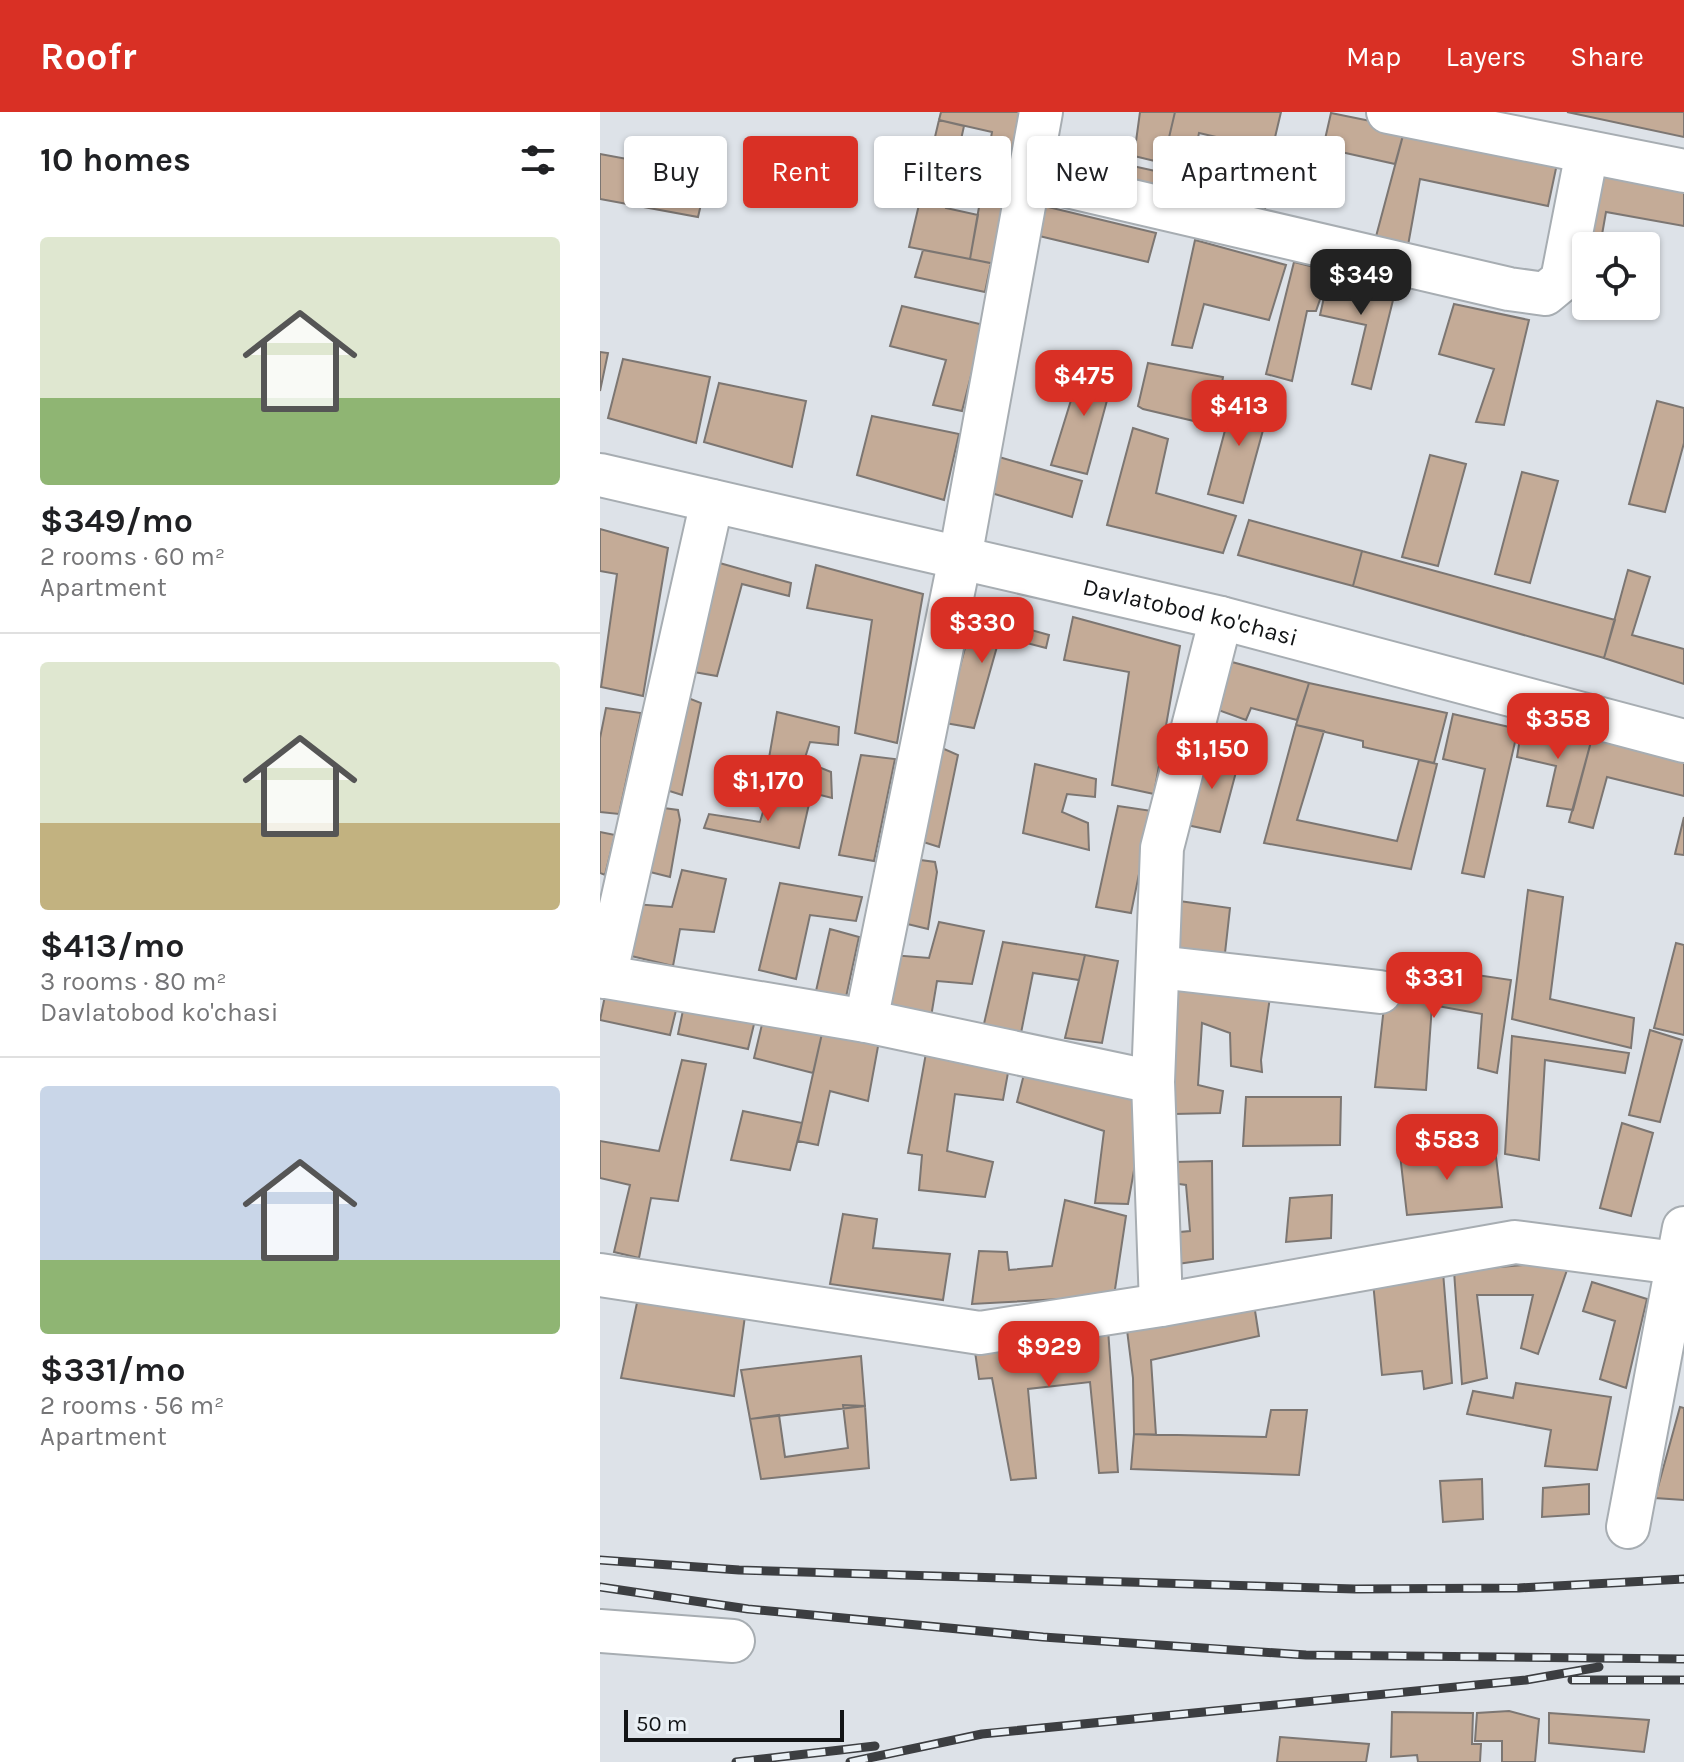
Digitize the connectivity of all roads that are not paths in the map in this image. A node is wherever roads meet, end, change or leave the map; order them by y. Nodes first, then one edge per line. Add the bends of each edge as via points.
1 (1041, 112) edge
2 (1388, 112) edge
3 (1037, 136) edge
4 (1587, 152) junction
5 (1684, 171) edge
6 (1027, 188) edge
7 (1137, 202) edge
8 (600, 475) edge
9 (712, 501) junction
10 (960, 558) junction
11 (1221, 618) junction
12 (1684, 741) edge
13 (1158, 967) junction
14 (603, 976) edge
15 (1380, 992) dead end
16 (866, 1021) junction
17 (1153, 1082) junction
18 (1680, 1245) edge
19 (600, 1275) edge
20 (1161, 1305) junction
21 (1628, 1527) dead end
22 (600, 1631) edge
23 (733, 1641) dead end

1 - 3 street
2 - 4 street
4 - 5 street
4 - 7 street via 1562,280 1545,294
6 - 10 street
8 - 9 street, Davlatobod ko'chasi
9 - 10 street, Davlatobod ko'chasi
9 - 14 street
10 - 11 street, Davlatobod ko'chasi
10 - 16 street
11 - 12 street, Davlatobod ko'chasi
11 - 13 street via 1162,848
13 - 15 street
13 - 17 street
14 - 16 street
16 - 17 street
17 - 20 street
18 - 20 street via 1515,1242
18 - 21 street
19 - 20 street via 980,1333
22 - 23 street

